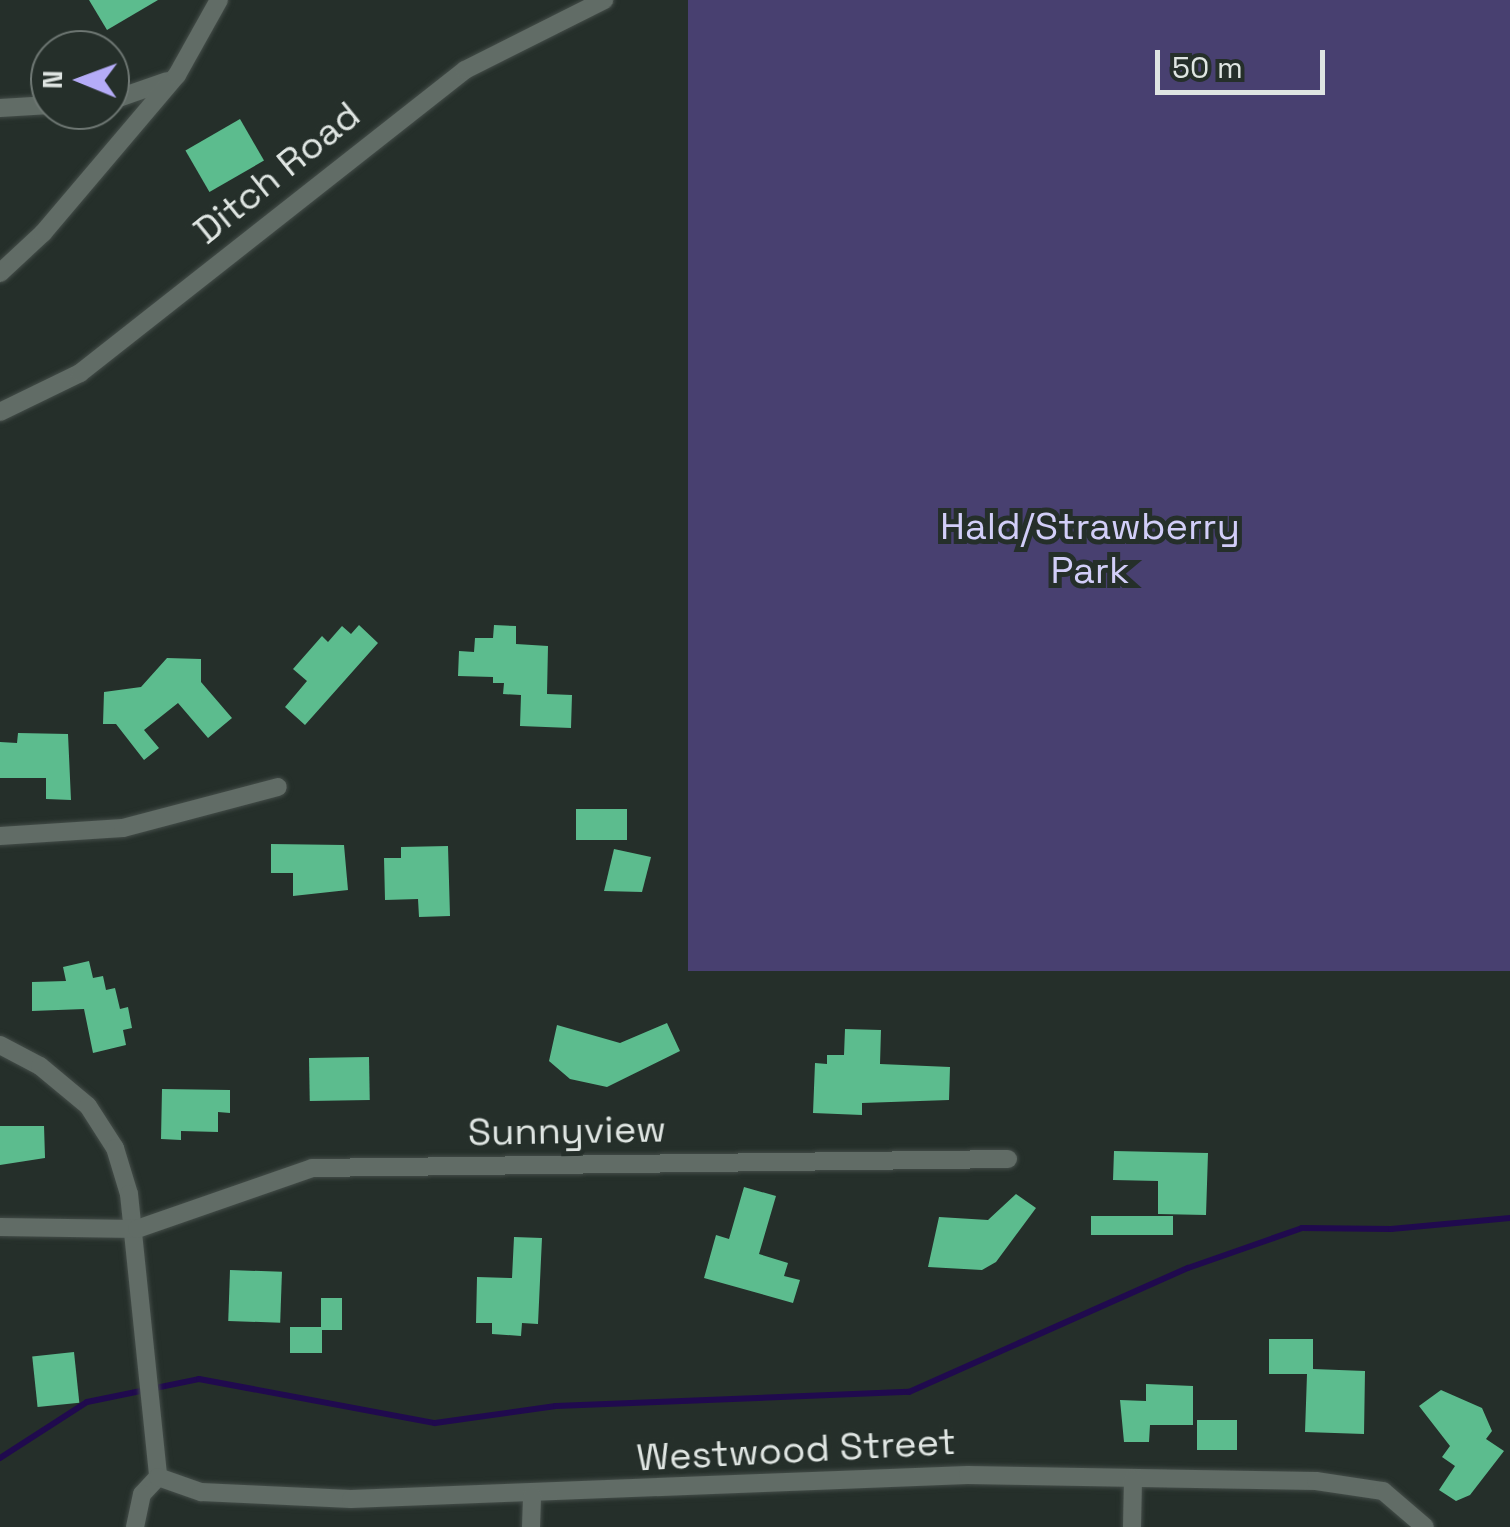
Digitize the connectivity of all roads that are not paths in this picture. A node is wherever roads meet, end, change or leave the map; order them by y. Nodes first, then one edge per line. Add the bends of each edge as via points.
1 (219, 0) edge
2 (604, 0) edge
3 (176, 76) junction
4 (130, 93) edge
5 (30, 106) edge
6 (0, 108) edge
7 (0, 273) edge
8 (0, 412) edge
9 (278, 787) dead end
10 (0, 836) edge
11 (0, 1046) edge
12 (1008, 1159) dead end
13 (0, 1228) edge
14 (137, 1229) junction
15 (158, 1476) junction
16 (1133, 1479) junction
17 (532, 1495) junction
18 (134, 1527) edge
19 (532, 1527) edge
20 (1132, 1527) edge
21 (1425, 1527) edge

1 - 3 street
2 - 8 street, Ditch Road via 464,70 80,373
3 - 4 street
3 - 7 street
5 - 6 street
9 - 10 street via 123,828
11 - 14 street via 40,1066 104,1125
12 - 14 street, Sunnyview via 312,1168
13 - 14 street, Sunnyview
14 - 15 street
15 - 17 street, Westwood Street via 201,1492 351,1499
15 - 18 street via 142,1494
16 - 17 street, Westwood Street via 968,1475
16 - 20 street
16 - 21 street, Westwood Street via 1351,1483 1383,1490
17 - 19 street

